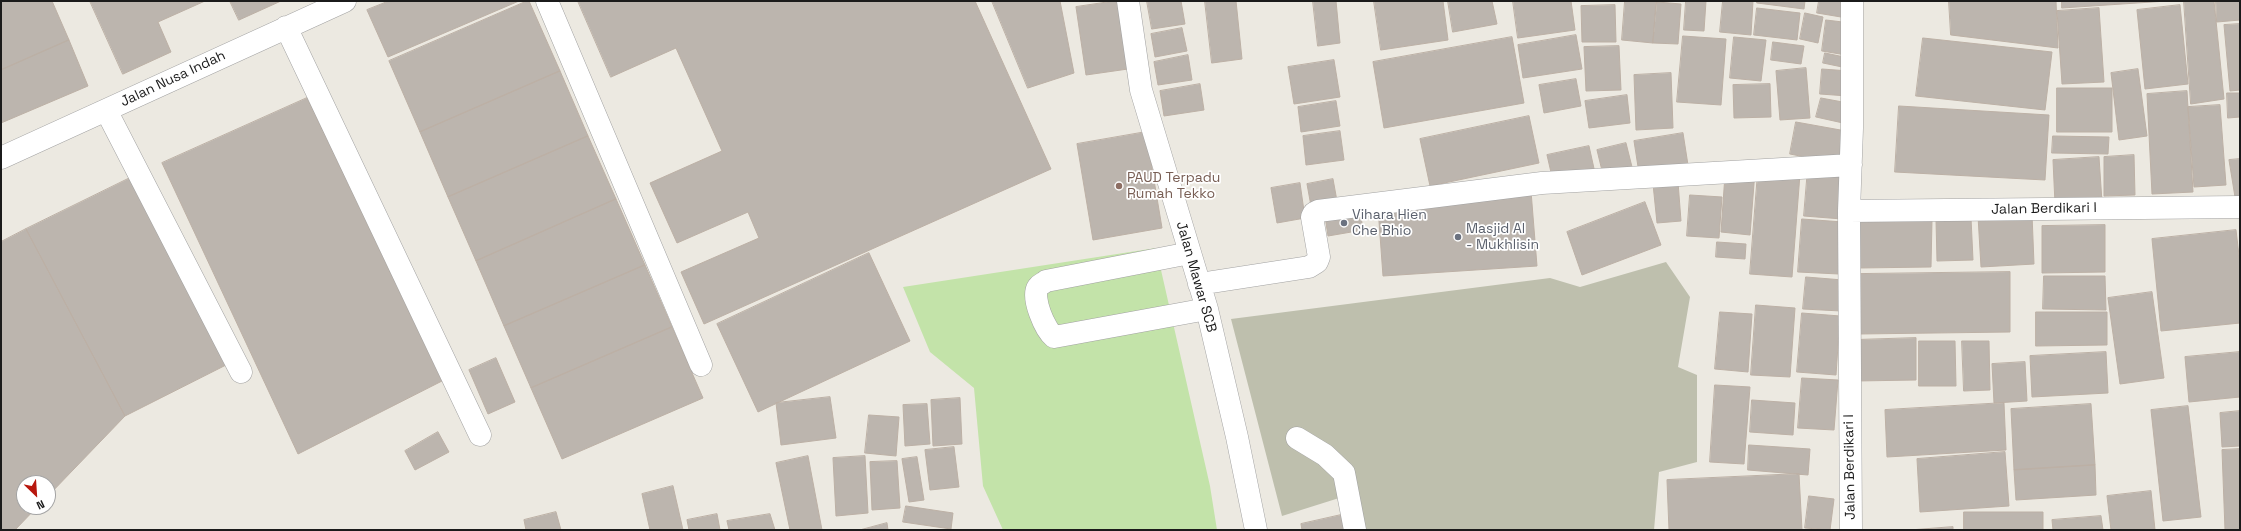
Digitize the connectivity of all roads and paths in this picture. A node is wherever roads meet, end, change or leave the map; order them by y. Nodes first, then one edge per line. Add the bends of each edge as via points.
1 (345, 1) edge
2 (547, 1) edge
3 (1128, 1) edge
4 (1852, 1) edge
5 (286, 27) junction
6 (106, 110) junction
7 (1, 158) edge
8 (1851, 164) junction
9 (2240, 207) edge
10 (1849, 211) junction
11 (1190, 252) junction
12 (1199, 284) junction
13 (1207, 310) junction
14 (701, 365) dead end
15 (242, 372) dead end
16 (480, 436) dead end
17 (1297, 438) dead end
18 (1256, 530) edge
19 (1356, 530) edge
20 (1851, 530) edge

1 - 5 street, Jalan Nusa Indah
2 - 14 street
3 - 11 street, Jalan Mawar SCB via 1142,90
4 - 8 street, Jalan Berdikari I
5 - 6 street, Jalan Nusa Indah
5 - 16 street
6 - 7 street, Jalan Nusa Indah
6 - 15 street
8 - 10 street, Jalan Berdikari I
8 - 12 street via 1542,183 1318,211 1312,217 1319,257 1310,267
9 - 10 street, Jalan Berdikari I
10 - 20 street, Jalan Berdikari I
11 - 12 street, Jalan Mawar SCB
11 - 13 street via 1046,281 1038,286 1036,294 1044,326 1054,337
12 - 13 street, Jalan Mawar SCB
13 - 18 street, Jalan Mawar SCB
17 - 19 street via 1325,455 1344,473

